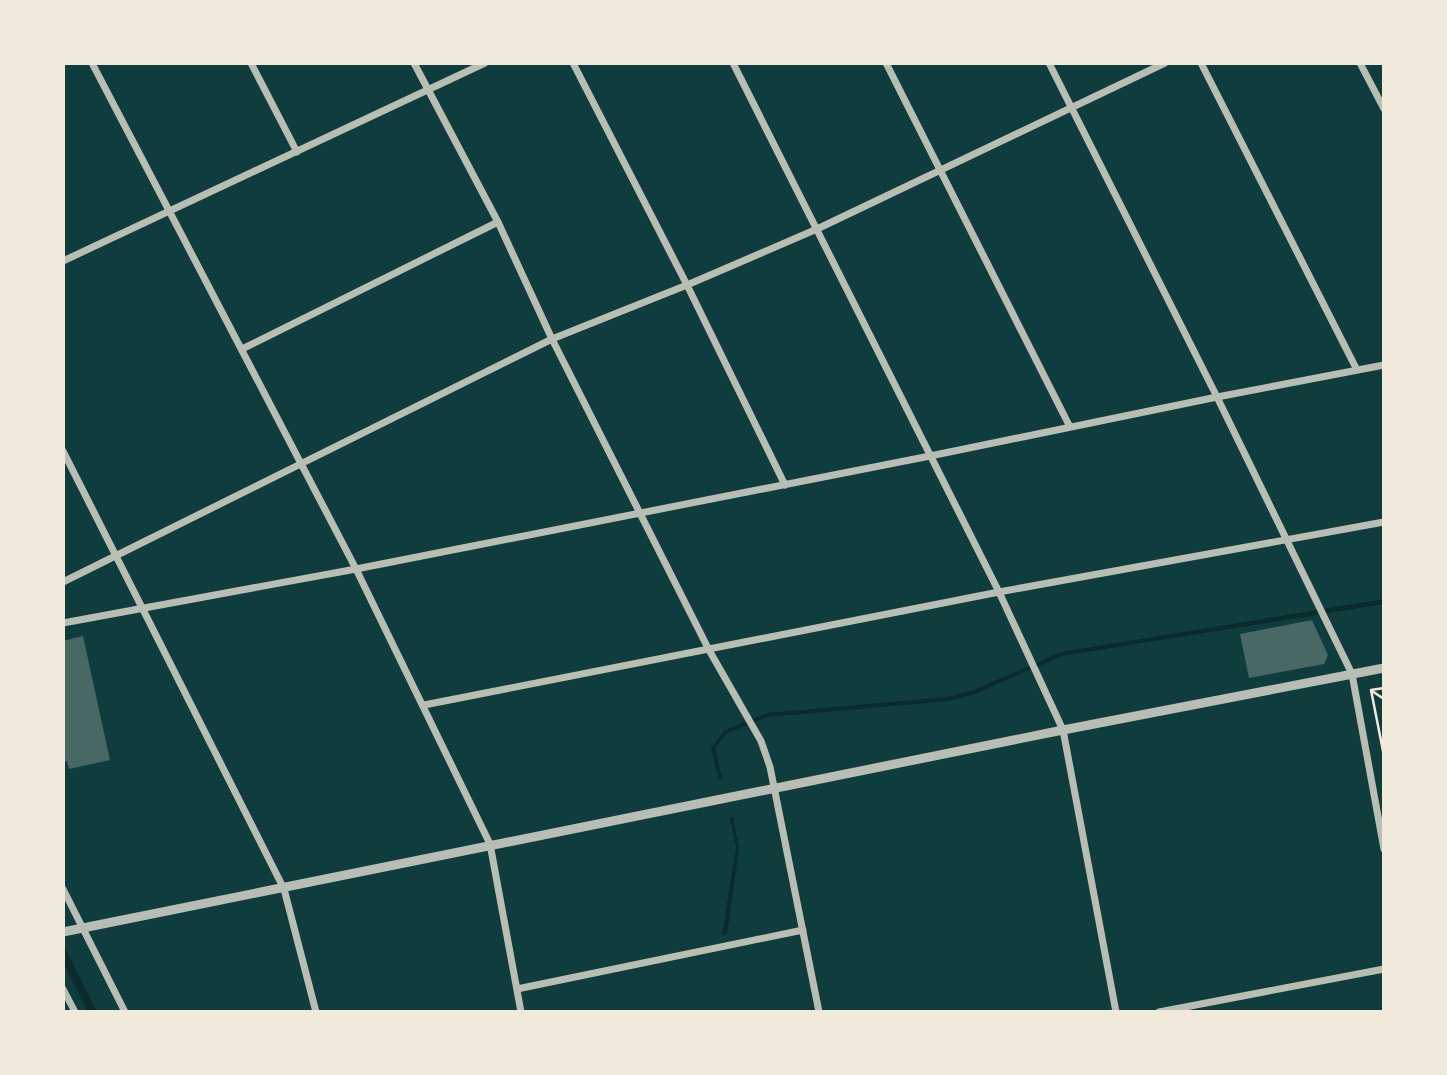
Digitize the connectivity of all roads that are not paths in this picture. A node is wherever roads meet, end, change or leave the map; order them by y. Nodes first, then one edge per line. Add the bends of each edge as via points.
1 (92, 63) edge
2 (251, 63) edge
3 (414, 63) edge
4 (485, 63) edge
5 (572, 63) edge
6 (733, 63) edge
7 (886, 63) edge
8 (1049, 63) edge
9 (1165, 63) edge
10 (1201, 63) edge
11 (1360, 63) edge
12 (428, 90) junction
13 (1072, 108) junction
14 (1384, 109) edge
15 (297, 152) junction
16 (941, 171) junction
17 (169, 212) junction
18 (498, 222) junction
19 (817, 229) junction
20 (63, 261) edge
21 (687, 285) junction
22 (552, 340) junction
23 (242, 349) junction
24 (1384, 365) edge
25 (1357, 370) junction
26 (1217, 397) junction
27 (1070, 427) junction
28 (63, 451) edge
29 (930, 456) junction
30 (300, 464) junction
31 (785, 485) junction
32 (640, 511) junction
33 (1384, 522) edge
34 (1286, 541) junction
35 (117, 555) junction
36 (356, 569) junction
37 (63, 582) edge
38 (999, 592) junction
39 (143, 608) junction
40 (63, 623) edge
41 (709, 650) junction
42 (1384, 668) edge
43 (1352, 674) junction
44 (424, 705) junction
45 (1063, 730) junction
46 (775, 790) junction
47 (491, 844) junction
48 (1384, 849) edge
49 (284, 889) junction
50 (63, 890) edge
51 (83, 928) junction
52 (803, 930) junction
53 (63, 932) edge
54 (1384, 969) edge
55 (63, 989) edge
56 (517, 989) junction
57 (75, 1012) edge
58 (125, 1012) edge
59 (316, 1012) edge
60 (521, 1012) edge
61 (819, 1012) edge
62 (1116, 1012) edge
63 (1159, 1012) edge

1 - 17 street
2 - 15 street
3 - 12 street
4 - 12 street
5 - 21 street
6 - 19 street
7 - 16 street
8 - 13 street
9 - 13 street
10 - 25 street
11 - 14 street
12 - 15 street
12 - 18 street
13 - 16 street
13 - 26 street
15 - 17 street
16 - 19 street
16 - 27 street
17 - 20 street
17 - 23 street
18 - 22 street
18 - 23 street
19 - 21 street
19 - 29 street
21 - 22 street
21 - 31 street
22 - 30 street
22 - 32 street
23 - 30 street
24 - 25 street
25 - 26 street
26 - 27 street
26 - 34 street
27 - 29 street
28 - 35 street
29 - 31 street
29 - 38 street
30 - 35 street
30 - 36 street
31 - 32 street
32 - 36 street
32 - 41 street
33 - 34 street
34 - 38 street
34 - 43 street
35 - 37 street
35 - 39 street
36 - 39 street
36 - 44 street
38 - 41 street
38 - 45 street
39 - 40 street
39 - 49 street
41 - 44 street
41 - 46 street via 761,741
42 - 43 street
43 - 45 street
43 - 48 street
44 - 47 street
45 - 46 street
45 - 62 street
46 - 47 street
46 - 52 street
47 - 49 street
47 - 56 street
49 - 51 street
49 - 59 street
50 - 51 street
51 - 53 street
51 - 58 street
52 - 56 street
52 - 61 street
54 - 63 street
55 - 57 street
56 - 60 street

